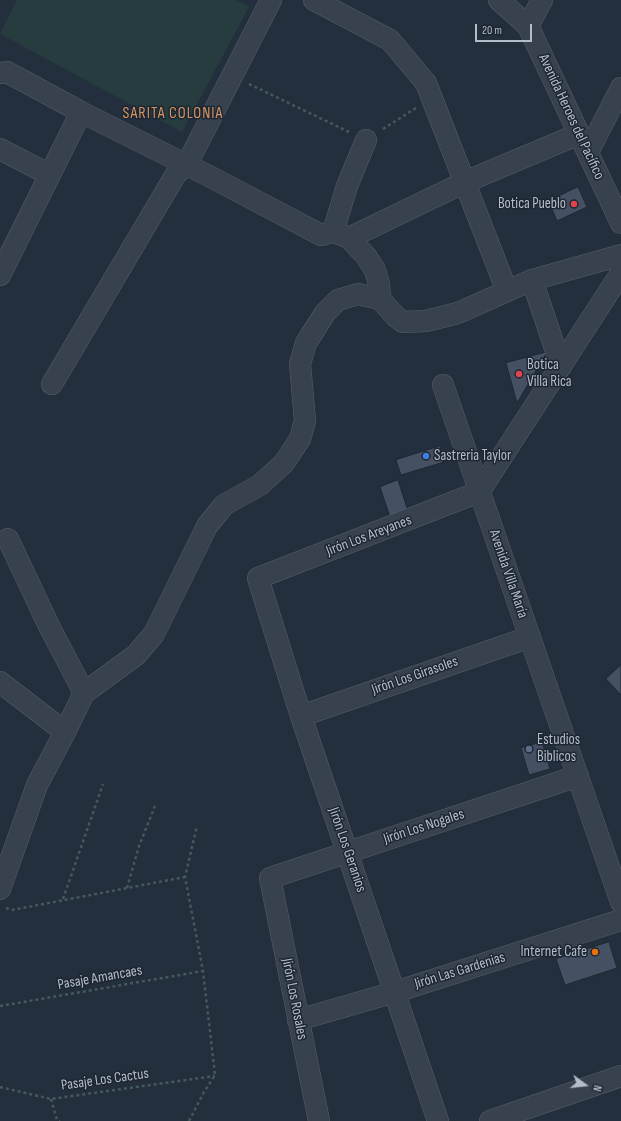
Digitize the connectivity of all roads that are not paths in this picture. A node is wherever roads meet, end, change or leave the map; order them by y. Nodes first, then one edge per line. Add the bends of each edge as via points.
1 (271, 0) edge
2 (314, 0) edge
3 (499, 0) edge
4 (542, 0) edge
5 (528, 26) junction
6 (0, 73) edge
7 (621, 88) edge
8 (81, 112) junction
9 (366, 140) road end
10 (584, 143) junction
11 (0, 149) edge
12 (187, 164) junction
13 (50, 175) junction
14 (465, 182) junction
15 (621, 223) edge
16 (341, 235) junction
17 (621, 255) edge
18 (621, 273) edge
19 (0, 274) edge
20 (532, 280) junction
21 (507, 291) junction
22 (380, 299) junction
23 (561, 366) junction
24 (52, 384) dead end
25 (443, 385) dead end
26 (479, 492) junction
27 (8, 539) dead end
28 (258, 578) joint
29 (530, 637) junction
30 (0, 682) edge
31 (84, 692) junction
32 (301, 716) junction
33 (65, 732) junction
34 (578, 776) junction
35 (347, 852) junction
36 (270, 878) joint
37 (0, 889) edge
38 (621, 902) edge
39 (621, 920) edge
40 (395, 992) junction
41 (298, 1020) junction
42 (621, 1076) edge
43 (319, 1121) edge
44 (438, 1121) edge
45 (490, 1121) edge

1 - 12 street
2 - 14 street via 390,40 426,83
3 - 5 street, Avenida Heroes del Pacífico
4 - 5 street
5 - 10 street, Avenida Heroes del Pacífico
6 - 8 street via 7,72
7 - 10 street
8 - 12 street
8 - 13 street
9 - 16 street via 347,186
10 - 14 street
10 - 15 street, Avenida Heroes del Pacífico
11 - 13 street
12 - 16 street via 321,235
12 - 24 street via 176,174
13 - 19 street
14 - 16 street
14 - 21 street
16 - 22 street via 366,256 375,270
17 - 20 street
18 - 23 street
20 - 21 street
20 - 23 street
21 - 22 street via 458,313 426,321 403,322
22 - 31 street via 358,294 338,300 325,313 306,343 300,364 305,422 300,439 284,463 260,485 224,505 207,526 154,634 136,655
23 - 26 street
25 - 26 street, Avenida Villa María
26 - 28 street, Jirón Los Areyanes
26 - 29 street, Avenida Villa María
27 - 31 street
28 - 32 street, Jirón Los Geranios
29 - 32 street, Jirón Los Girasoles
29 - 34 street, Avenida Villa María
30 - 33 street
31 - 33 street
32 - 35 street, Jirón Los Geranios
33 - 37 street via 37,785
34 - 35 street, Jirón Los Nogales
34 - 38 street, Avenida Villa María
35 - 36 street, Jirón Los Nogales
35 - 40 street, Jirón Los Geranios
36 - 41 street, Jirón Los Rosales
39 - 40 street, Jirón Las Gardenias
40 - 41 street, Jirón Las Gardenias
40 - 44 street, Jirón Los Geranios
41 - 43 street, Jirón Los Rosales
42 - 45 street

